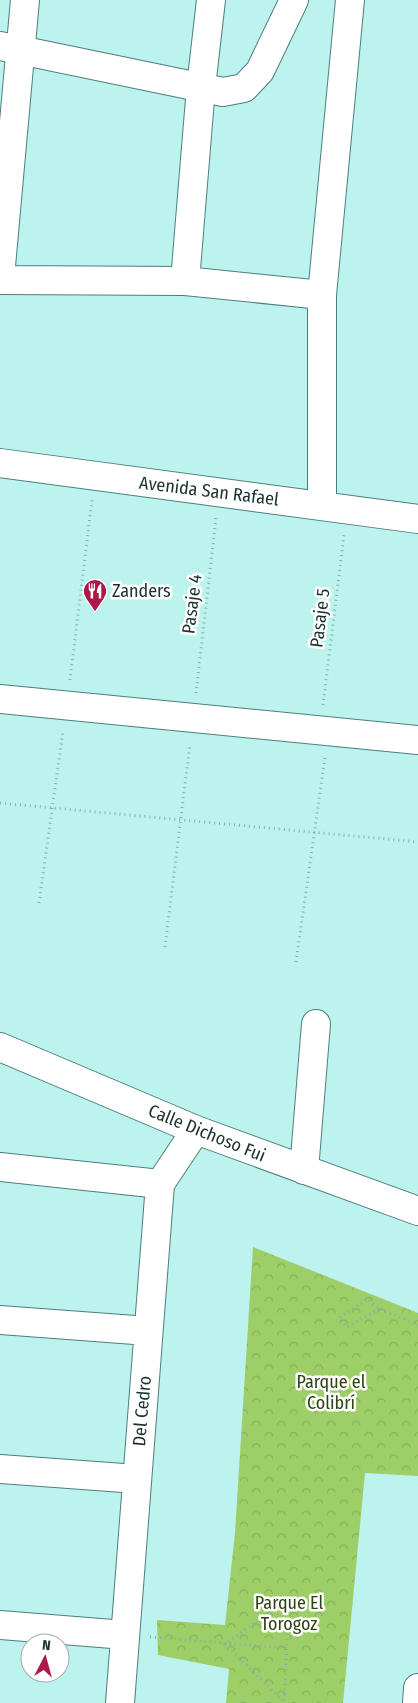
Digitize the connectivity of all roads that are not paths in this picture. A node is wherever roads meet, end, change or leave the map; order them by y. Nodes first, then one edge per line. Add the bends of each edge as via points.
1 (25, 0) edge
2 (211, 0) edge
3 (294, 0) edge
4 (350, 0) edge
5 (10, 47) edge
6 (201, 87) junction
7 (0, 278) edge
8 (185, 281) junction
9 (322, 295) junction
10 (0, 463) edge
11 (335, 508) junction
12 (418, 519) edge
13 (0, 699) edge
14 (418, 740) edge
15 (316, 1024) dead end
16 (0, 1047) edge
17 (196, 1130) junction
18 (0, 1168) edge
19 (304, 1170) junction
20 (160, 1184) junction
21 (418, 1211) edge
22 (0, 1320) edge
23 (148, 1331) junction
24 (0, 1469) edge
25 (137, 1479) junction
26 (0, 1625) edge
27 (125, 1635) junction
28 (418, 1688) edge
29 (120, 1703) edge
30 (417, 1703) edge

1 - 5 street
2 - 6 street
3 - 6 street via 260,71 244,88 223,92
4 - 9 street
5 - 6 street
5 - 7 street
6 - 8 street
7 - 8 street
8 - 9 street
9 - 11 street
10 - 11 street, Avenida San Rafael
11 - 12 street, Avenida San Rafael
13 - 14 street
15 - 19 street
16 - 17 street, Calle Dichoso Fui
17 - 19 street, Calle Dichoso Fui
17 - 20 street, Del Cedro
18 - 20 street
19 - 21 street, Calle Dichoso Fui
20 - 23 street, Del Cedro
22 - 23 street
23 - 25 street, Del Cedro
24 - 25 street
25 - 27 street, Del Cedro
26 - 27 street
27 - 29 street, Del Cedro
28 - 30 street

